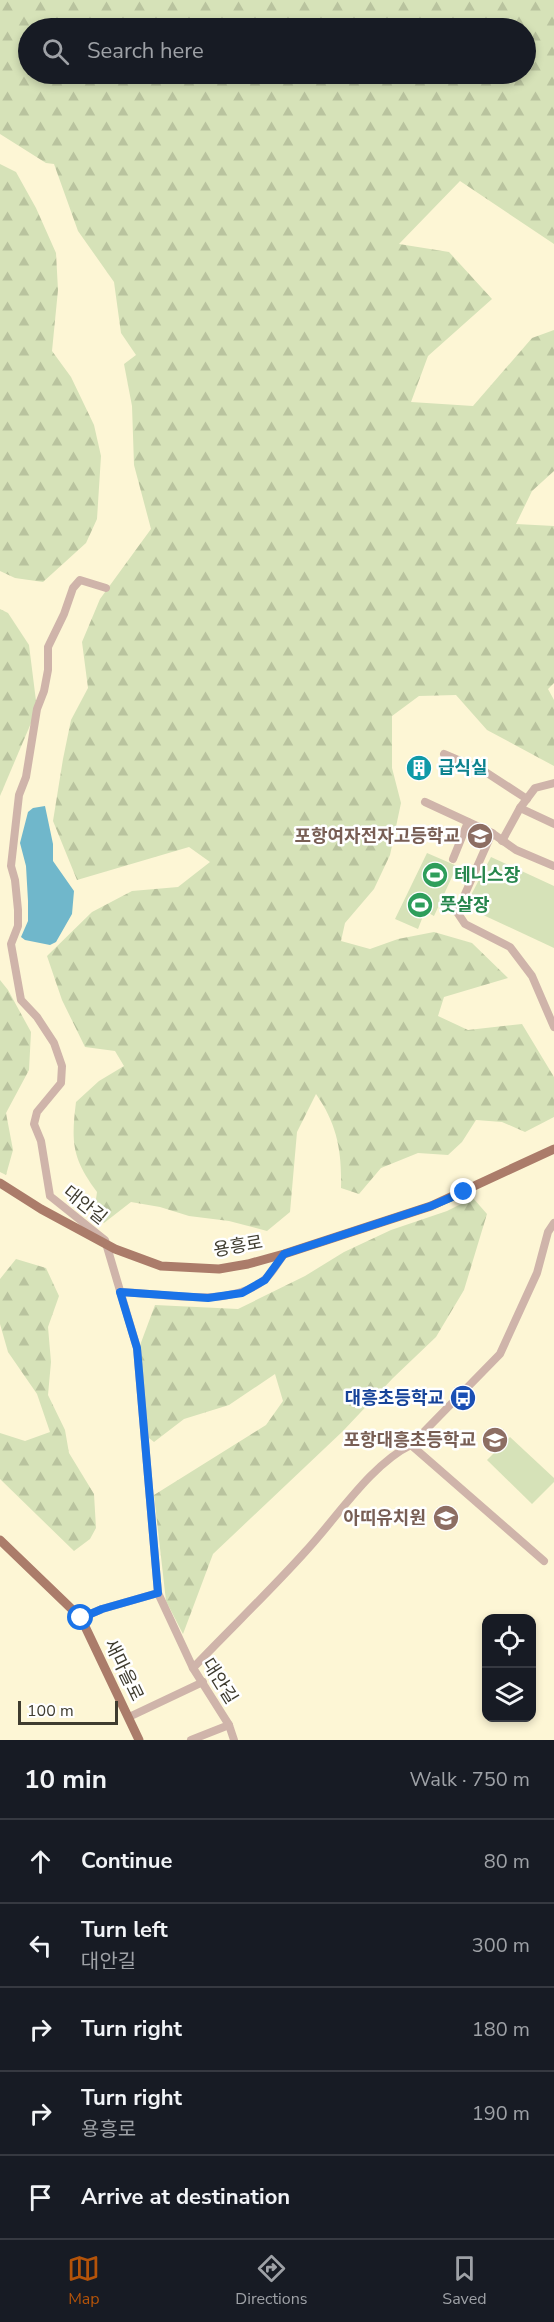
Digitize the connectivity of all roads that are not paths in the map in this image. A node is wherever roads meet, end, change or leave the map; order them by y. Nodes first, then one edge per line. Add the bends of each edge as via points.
1 (106, 588) dead end
2 (444, 754) dead end
3 (554, 783) edge
4 (527, 799) junction
5 (425, 802) dead end
6 (520, 808) junction
7 (468, 822) junction
8 (554, 824) edge
9 (492, 833) junction
10 (502, 840) junction
11 (453, 859) dead end
12 (554, 866) edge
13 (554, 1028) edge
14 (554, 1149) edge
15 (0, 1183) edge
16 (554, 1223) edge
17 (284, 1254) junction
18 (120, 1292) junction
19 (411, 1445) junction
20 (0, 1540) edge
21 (544, 1561) dead end
22 (158, 1593) junction
23 (81, 1618) junction
24 (193, 1668) junction
25 (203, 1682) junction
26 (129, 1717) junction
27 (229, 1725) junction
28 (139, 1740) edge
29 (191, 1740) edge
30 (234, 1740) edge

1 - 18 street, 대안길 via 80,580 48,647 48,670 19,795 10,866 18,910 12,944 21,1000 54,1043 62,1065 61,1083 37,1112 34,1124 41,1141 50,1196 105,1240
2 - 4 street via 484,771
3 - 4 street via 535,788
4 - 6 street
5 - 7 street
6 - 8 street
6 - 10 street
7 - 9 street
7 - 11 street
9 - 10 street
9 - 13 street via 457,912 465,924 510,947 532,976
10 - 12 street
14 - 17 main road, 용흥로 via 431,1206
15 - 17 main road, 용흥로 via 115,1250 161,1266 219,1269
16 - 19 street via 537,1273 500,1354
17 - 18 street via 265,1280 242,1293 208,1298
18 - 22 street, 대안길 via 137,1348
19 - 21 street
19 - 24 street via 395,1452 378,1468 305,1553
20 - 23 main road, 새마을로
22 - 23 street
22 - 24 street, 대안길
23 - 26 main road, 새마을로
24 - 25 street, 대안길
25 - 26 street
25 - 27 street, 대안길
26 - 28 main road, 새마을로
27 - 29 street
27 - 30 street, 대안길

